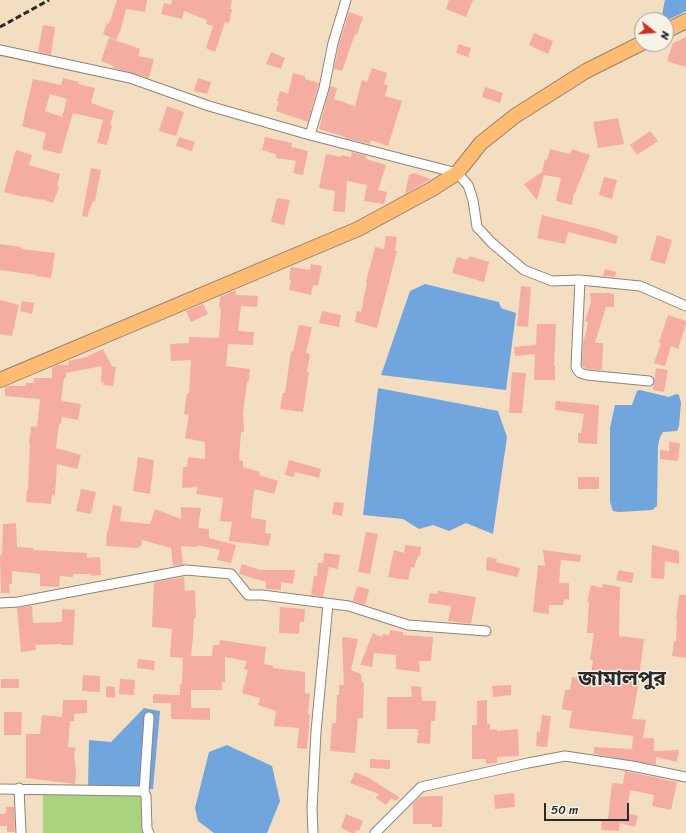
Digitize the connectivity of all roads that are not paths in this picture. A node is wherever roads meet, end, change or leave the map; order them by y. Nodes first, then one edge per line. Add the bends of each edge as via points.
1 (346, 0) edge
2 (686, 21) edge
3 (674, 27) edge
4 (634, 47) edge
5 (0, 50) edge
6 (310, 135) junction
7 (457, 173) junction
8 (580, 280) junction
9 (686, 306) edge
10 (0, 380) edge
11 (649, 381) dead end
12 (0, 604) edge
13 (328, 604) junction
14 (486, 631) dead end
15 (148, 717) dead end
16 (686, 777) edge
17 (19, 788) junction
18 (0, 789) edge
19 (144, 792) junction
20 (21, 833) edge
21 (149, 833) edge
22 (313, 833) edge
23 (375, 833) edge

1 - 6 street
2 - 3 main road
4 - 7 main road via 586,71 515,116 481,142
5 - 6 street via 130,78 209,106
6 - 7 street
7 - 8 street via 468,184 476,227 492,243 524,270 552,281
7 - 10 main road via 358,230
8 - 9 street via 640,286
8 - 11 street via 577,369 587,375
12 - 13 street via 186,570 231,574 248,595
13 - 14 street via 349,606 408,624
13 - 22 street via 316,731
15 - 19 street
16 - 23 street via 565,756 421,787
17 - 18 street
17 - 19 street
17 - 20 street
19 - 21 street

